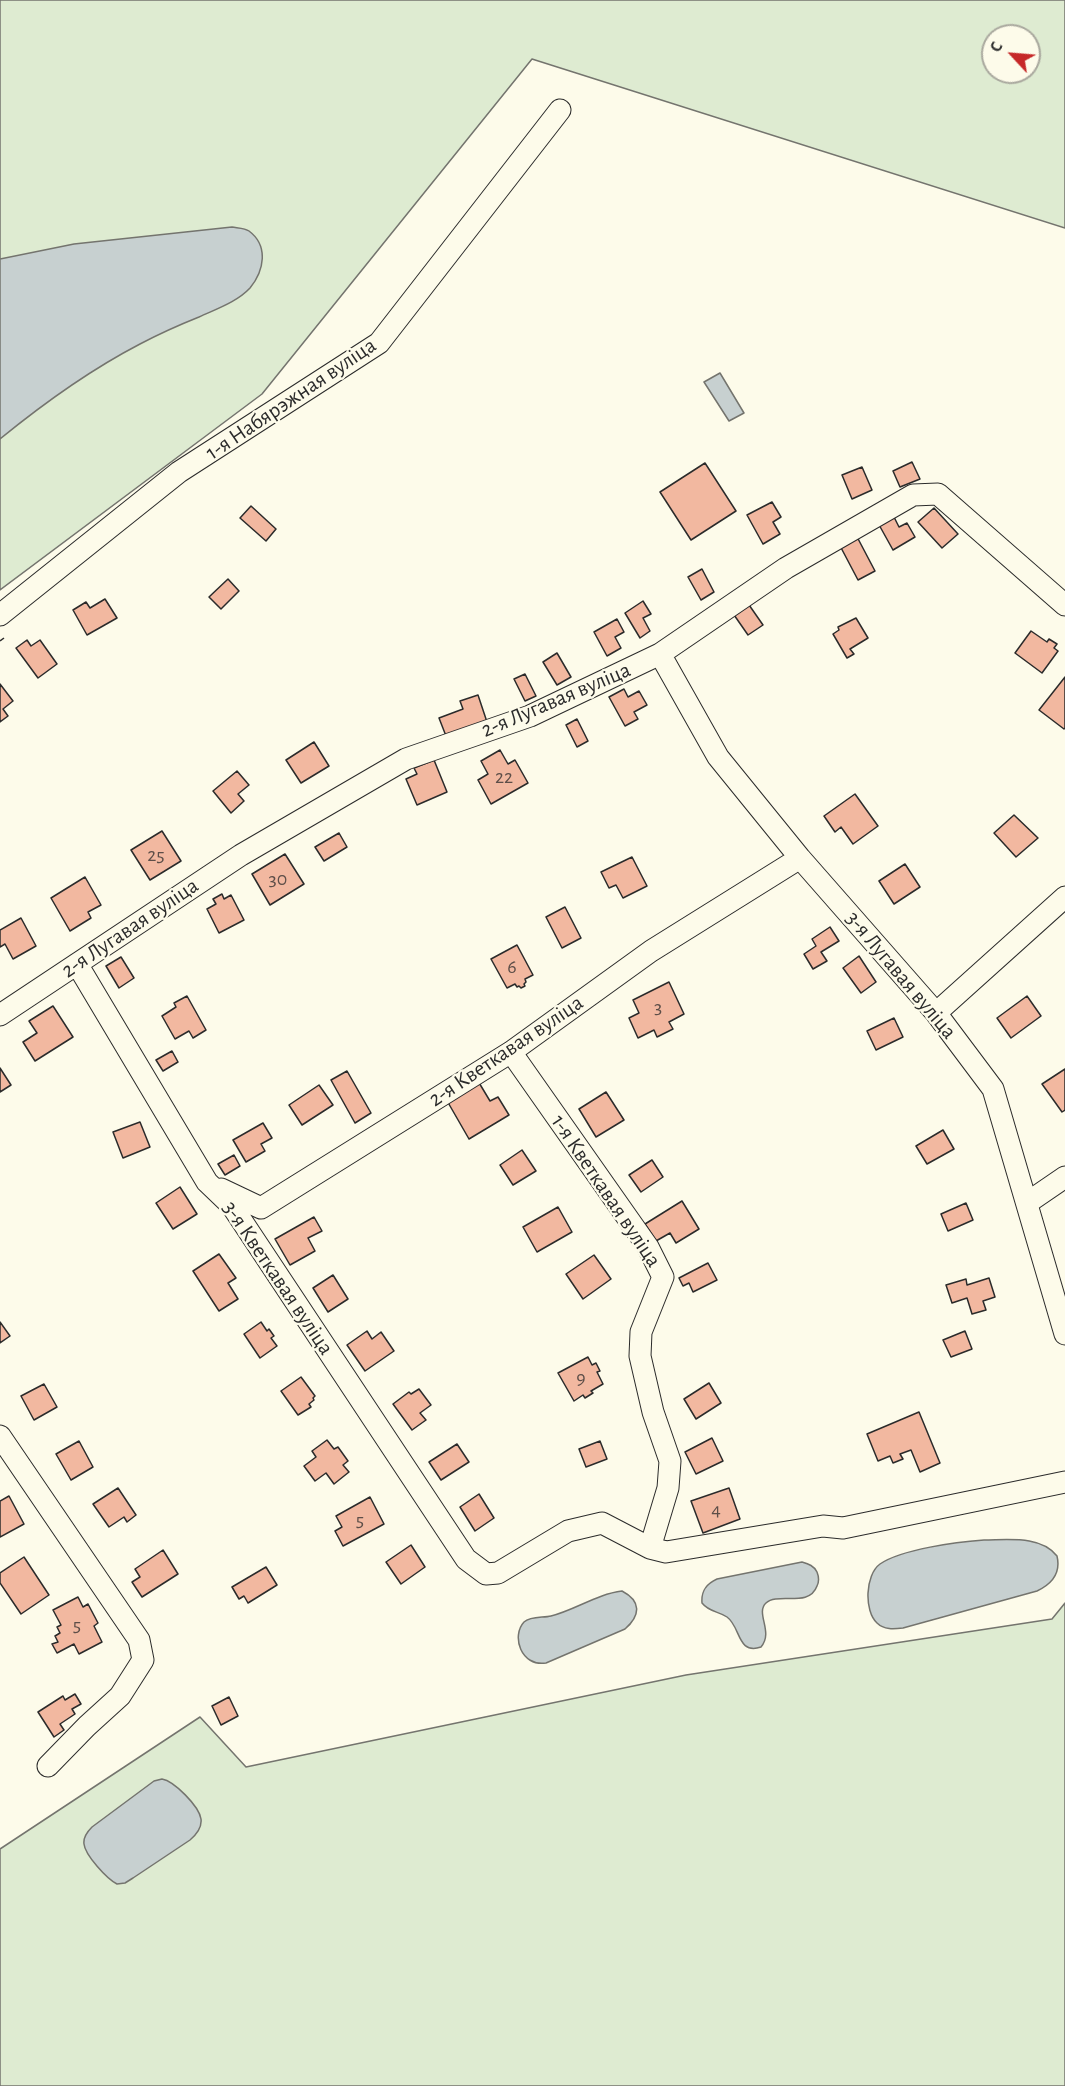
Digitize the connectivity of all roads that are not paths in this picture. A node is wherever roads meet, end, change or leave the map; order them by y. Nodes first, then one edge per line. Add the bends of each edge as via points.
1 (560, 110) dead end
2 (1065, 604) edge
3 (0, 615) edge
4 (660, 654) junction
5 (800, 858) junction
6 (1065, 897) edge
7 (77, 964) junction
8 (936, 1013) junction
9 (0, 1015) edge
10 (511, 1052) junction
11 (1065, 1177) edge
12 (207, 1182) junction
13 (1027, 1203) junction
14 (1065, 1334) edge
15 (0, 1437) edge
16 (1055, 1484) edge
17 (650, 1548) junction
18 (48, 1766) dead end

1 - 3 street, 1-я Набярэжная вуліца via 379,343 179,472
2 - 4 street, 2-я Лугавая вуліца via 938,494 913,495 786,568
4 - 5 street, 3-я Лугавая вуліца via 718,757
4 - 7 street, 2-я Лугавая вуліца via 531,716 406,759 241,855
5 - 8 street, 3-я Лугавая вуліца
5 - 10 street, 2-я Кветкавая вуліца via 651,951
6 - 8 street
7 - 9 street, 2-я Лугавая вуліца
7 - 12 street, 3-я Кветкавая вуліца
8 - 13 street, 3-я Лугавая вуліца via 993,1089
10 - 12 street, 2-я Кветкавая вуліца via 261,1208
10 - 17 street, 1-я Кветкавая вуліца via 648,1247 663,1277 641,1332 640,1356 669,1461 668,1488
11 - 13 street
12 - 17 street, 3-я Кветкавая вуліца via 232,1206 466,1559 486,1574 498,1573 568,1531 602,1523
13 - 14 street, 3-я Лугавая вуліца
15 - 18 street via 139,1640 143,1660 120,1696
16 - 17 street via 843,1528 823,1526 666,1552

